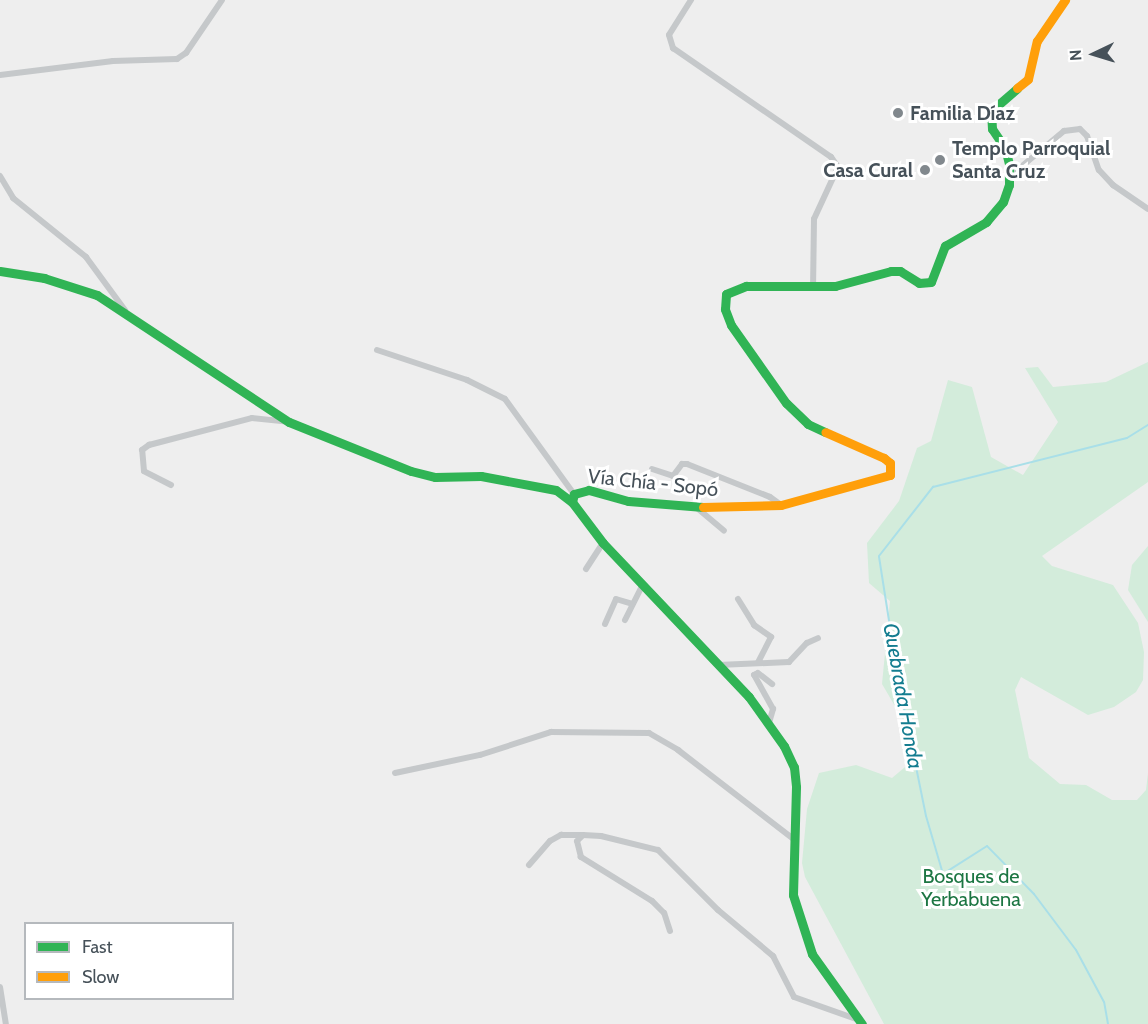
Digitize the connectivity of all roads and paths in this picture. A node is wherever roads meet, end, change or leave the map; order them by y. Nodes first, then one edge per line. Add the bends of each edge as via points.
1 (222, 0) edge
2 (691, 0) edge
3 (1065, 0) edge
4 (0, 75) edge
5 (0, 176) edge
6 (1009, 177) junction
7 (1148, 209) edge
8 (0, 271) edge
9 (813, 287) junction
10 (128, 314) junction
11 (377, 350) dead end
12 (289, 422) junction
13 (652, 469) dead end
14 (171, 486) dead end
15 (573, 498) junction
16 (781, 505) junction
17 (696, 508) junction
18 (724, 531) dead end
19 (603, 543) junction
20 (586, 569) dead end
21 (643, 585) junction
22 (738, 599) dead end
23 (632, 604) junction
24 (625, 620) dead end
25 (605, 624) dead end
26 (818, 638) dead end
27 (758, 662) junction
28 (718, 665) junction
29 (772, 684) dead end
30 (769, 723) junction
31 (395, 773) dead end
32 (583, 835) junction
33 (795, 841) junction
34 (529, 865) dead end
35 (670, 931) dead end
36 (0, 987) edge
37 (861, 1022) edge
38 (6, 1024) edge

1 - 4 street via 192,46 177,59 113,61
2 - 9 street via 669,35 673,48 814,145 838,167 814,219
3 - 6 street, Vía Chía - Sopó via 1037,41 1028,79 991,111 989,121 1005,148
5 - 10 street via 13,198 86,256
6 - 7 street via 1064,131 1080,129 1087,136 1099,170 1113,185
6 - 9 street, Vía Chía - Sopó via 1003,202 986,222 945,246 931,282 919,283 900,271 891,271 844,284
8 - 10 street via 73,287
9 - 16 street, Vía Chía - Sopó via 738,287 726,294 725,309 731,325 786,403 808,423 884,458 892,470 877,481 839,487
10 - 12 street
11 - 15 street via 467,381 505,399
12 - 14 street via 252,418 149,445 142,450 144,471
12 - 15 street via 411,471 435,477 481,476 545,488
13 - 16 street via 673,476 682,464 687,465 770,497
15 - 17 street, Vía Chía - Sopó via 589,490 628,501
15 - 19 street, Vía Chía - Sopó
16 - 17 street, Vía Chía - Sopó
17 - 18 street
19 - 20 street
19 - 21 street, Vía Chía - Sopó
21 - 23 street
21 - 28 street, Vía Chía - Sopó
22 - 27 street via 754,625 771,637
23 - 24 street
23 - 25 street via 616,599
26 - 27 street via 807,643 789,662
27 - 28 street
28 - 30 street, Vía Chía - Sopó
29 - 30 street via 758,673 754,675 773,709
30 - 33 street, Vía Chía - Sopó via 794,767
31 - 33 street via 480,755 551,732 649,733 678,750
32 - 34 street via 561,835 550,841
32 - 35 street via 577,841 581,857 652,901 664,913
32 - 37 street via 644,845 668,857 718,910 773,956 794,997
33 - 37 street, Vía Chía - Sopó via 793,895 805,938 821,970
36 - 38 street

